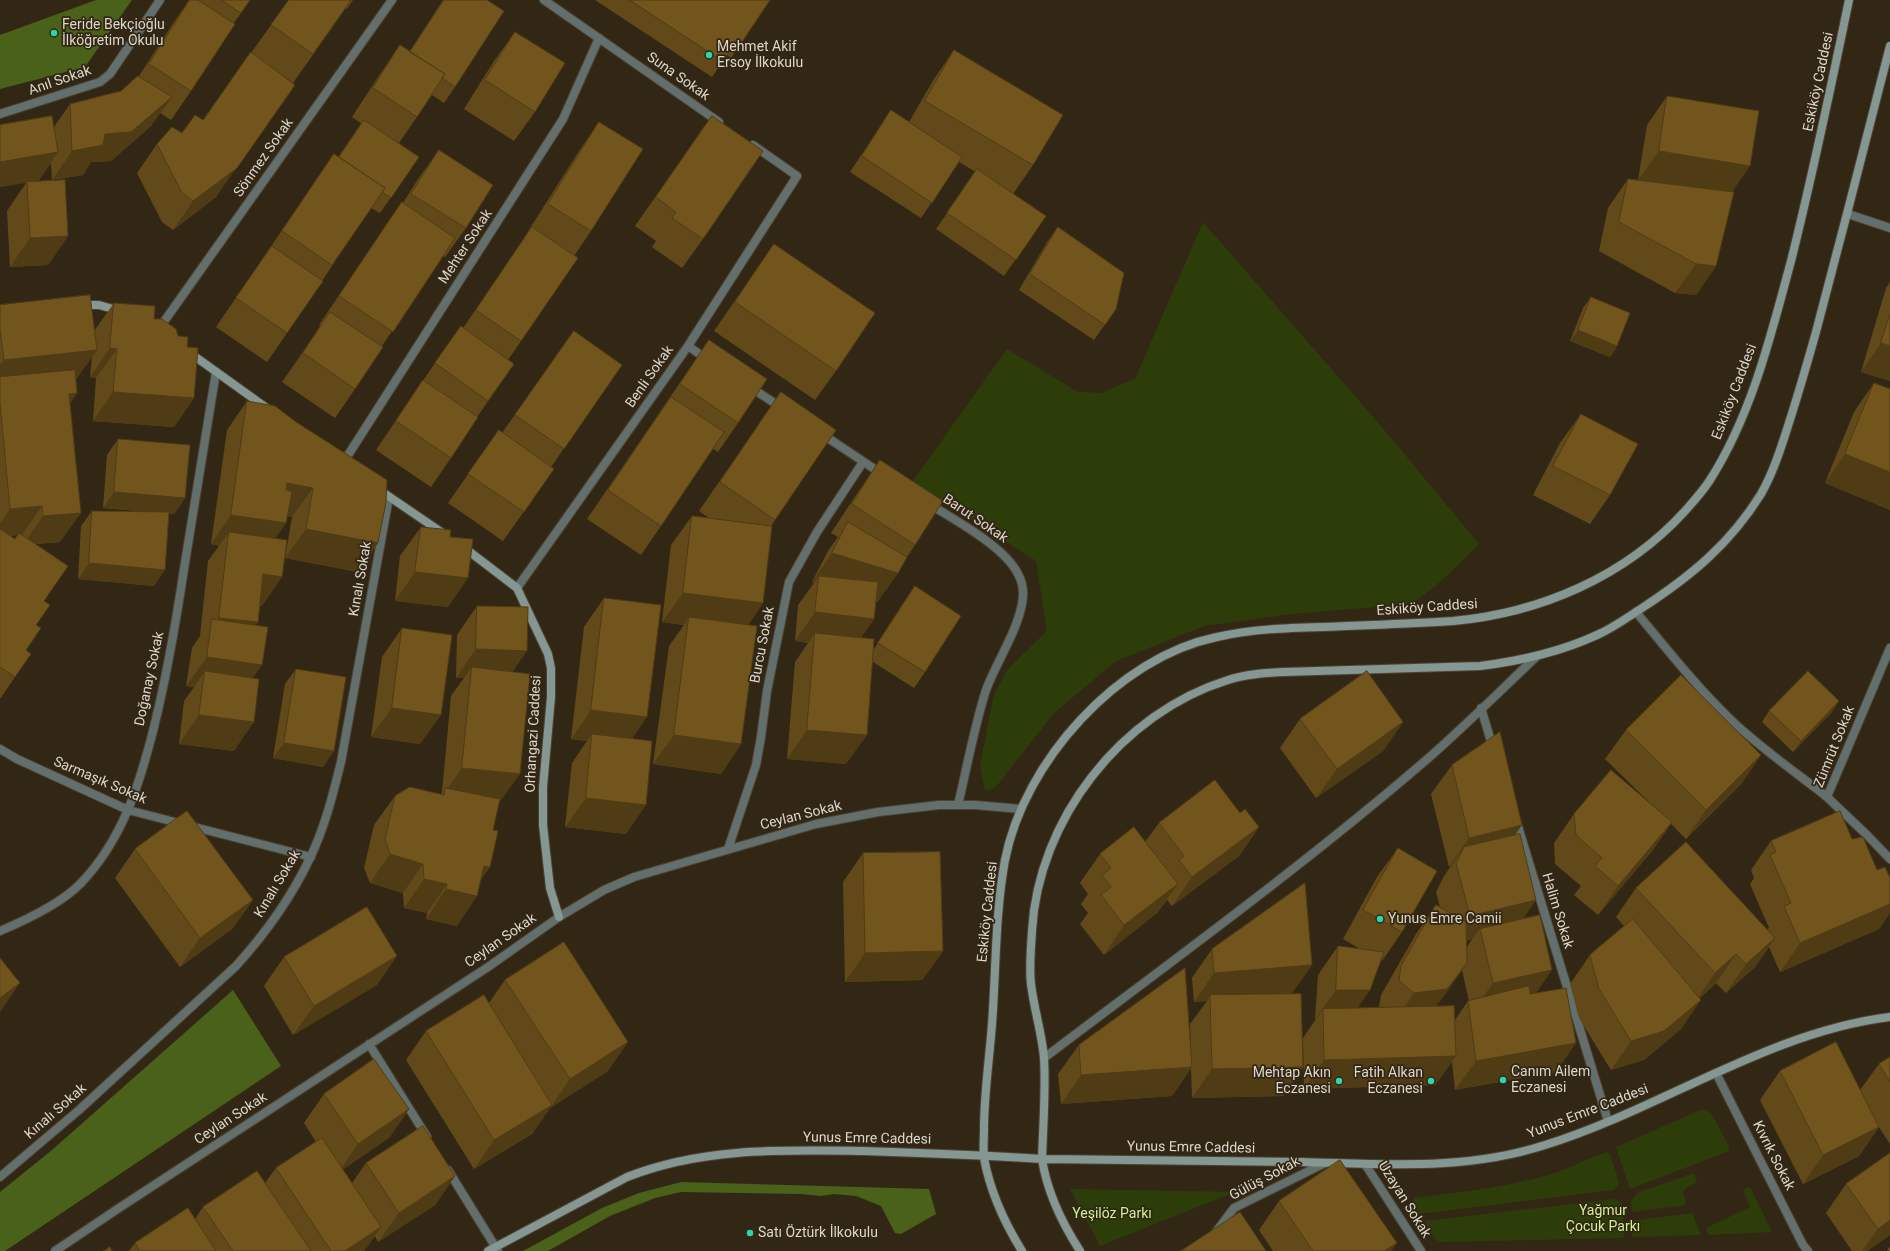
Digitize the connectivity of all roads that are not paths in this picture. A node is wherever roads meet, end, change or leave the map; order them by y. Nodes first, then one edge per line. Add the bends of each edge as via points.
1 (160, 0) edge
2 (392, 0) edge
3 (544, 0) edge
4 (1849, 0) edge
5 (600, 38) junction
6 (1890, 46) edge
7 (0, 114) edge
8 (727, 127) edge
9 (746, 140) edge
10 (1848, 214) junction
11 (1890, 228) edge
12 (72, 305) edge
13 (129, 314) edge
14 (158, 331) edge
15 (688, 346) junction
16 (184, 349) edge
17 (714, 363) edge
18 (216, 372) junction
19 (740, 380) edge
20 (273, 413) edge
21 (792, 415) edge
22 (811, 428) edge
23 (863, 462) junction
24 (343, 464) edge
25 (890, 479) edge
26 (372, 484) edge
27 (389, 497) junction
28 (924, 500) edge
29 (517, 588) junction
30 (1636, 612) junction
31 (1890, 648) edge
32 (1537, 656) junction
33 (1482, 708) junction
34 (0, 749) edge
35 (1497, 758) edge
36 (1827, 797) junction
37 (958, 805) junction
38 (1021, 809) junction
39 (128, 810) junction
40 (1513, 811) edge
41 (728, 849) junction
42 (311, 857) junction
43 (1890, 859) edge
44 (559, 917) junction
45 (0, 931) edge
46 (1890, 1017) edge
47 (369, 1044) junction
48 (1044, 1058) junction
49 (1716, 1072) junction
50 (1608, 1121) junction
51 (432, 1146) edge
52 (984, 1155) junction
53 (1042, 1159) junction
54 (1325, 1163) junction
55 (1365, 1164) junction
56 (445, 1166) edge
57 (0, 1177) edge
58 (1211, 1238) edge
59 (494, 1250) edge
60 (55, 1251) edge
61 (1022, 1251) edge
62 (1080, 1251) edge
63 (1421, 1251) edge
64 (1808, 1251) edge

1 - 7 street, Anıl Sokak via 110,74 100,82
2 - 14 street, Sönmez Sokak
3 - 5 street, Suna Sokak
4 - 38 street, Eskiköy Caddesi via 1813,175 1784,287 1750,397 1732,442 1709,482 1670,527 1645,550 1614,570 1576,589 1510,612 1479,619 1439,622 1254,630 1214,637 1180,648 1151,662 1090,710 1062,742 1039,775
5 - 8 street, Suna Sokak
5 - 24 street, Mehter Sokak via 563,119
6 - 10 street
9 - 15 street, Benli Sokak via 797,176
10 - 11 street
10 - 30 street via 1804,375 1783,442 1762,492 1732,535 1714,554 1692,574
12 - 13 street via 99,305
15 - 17 street
15 - 29 street, Benli Sokak
16 - 18 street
18 - 20 street
18 - 39 street, Doğanay Sokak via 168,666 142,774
19 - 21 street
22 - 23 street
23 - 25 street
23 - 41 street, Burcu Sokak via 817,532 789,582 767,691 756,765
26 - 27 street, Orhangazi Caddesi
27 - 29 street, Orhangazi Caddesi via 467,549
27 - 42 street, Kınalı Sokak via 341,762 333,795
28 - 37 street, Barut Sokak via 1009,559 1019,575 1023,590 1017,620 987,689 976,725
29 - 44 street, Orhangazi Caddesi via 548,654 551,668 543,824 550,888
30 - 32 street via 1598,635
30 - 36 street via 1729,718 1764,749
31 - 36 street, Zümrüt Sokak
32 - 33 street
32 - 48 street via 1480,666 1255,674 1229,679 1199,692 1165,709 1135,732 1098,768 1071,806 1049,850 1037,893 1032,930 1031,983
33 - 35 street
33 - 48 street via 1426,760 1359,816
34 - 39 street, Sarmaşık Sokak
36 - 43 street, Zümrüt Sokak
37 - 38 street, Ceylan Sokak
37 - 41 street, Ceylan Sokak via 878,812 816,824
38 - 52 street, Eskiköy Caddesi via 1006,858 998,912 992,1024 984,1104
39 - 42 street, Sarmaşık Sokak
39 - 45 street, Doğanay Sokak via 116,836 81,884 50,906
40 - 50 street, Halim Sokak
41 - 44 street, Ceylan Sokak via 634,877 604,890
42 - 57 street, Kınalı Sokak via 275,917 236,966 79,1110
44 - 47 street, Ceylan Sokak via 488,967
46 - 49 street, Yunus Emre Caddesi via 1845,1024
47 - 51 street
47 - 60 street, Ceylan Sokak
48 - 53 street
49 - 50 street, Yunus Emre Caddesi
49 - 64 street, Kıvrık Sokak
50 - 55 street, Yunus Emre Caddesi via 1546,1145 1497,1158 1430,1165
52 - 53 street, Yunus Emre Caddesi
52 - 59 street, Yunus Emre Caddesi via 784,1151 712,1154 680,1160 627,1177
52 - 61 street, Eskiköy Caddesi via 997,1204
53 - 54 street, Yunus Emre Caddesi
53 - 62 street via 1050,1193
54 - 55 street, Yunus Emre Caddesi
54 - 58 street, Gülüş Sokak via 1234,1208
55 - 63 street, Uzayan Sokak
56 - 59 street

